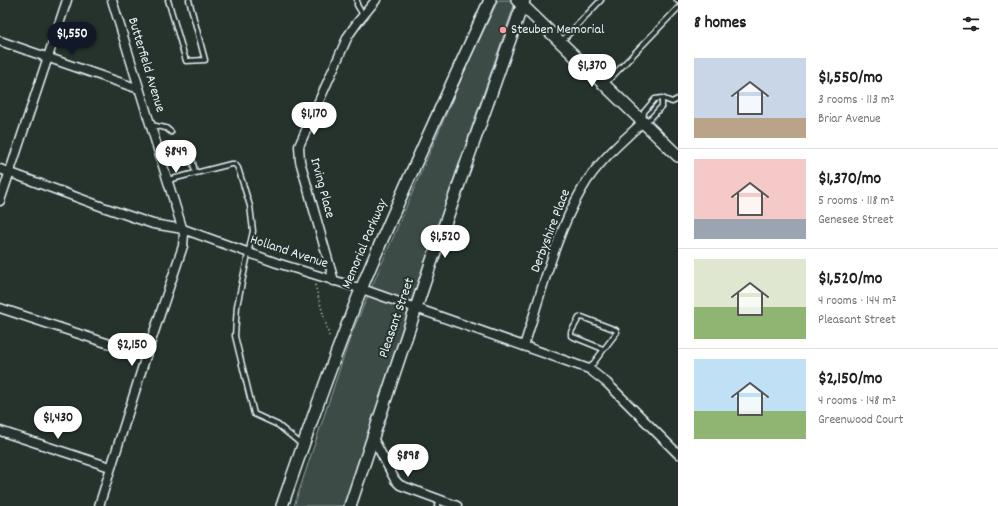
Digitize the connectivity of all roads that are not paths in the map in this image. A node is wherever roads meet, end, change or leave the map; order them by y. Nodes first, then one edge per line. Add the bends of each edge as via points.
1 (67, 0) edge
2 (112, 0) edge
3 (168, 0) edge
4 (189, 0) edge
5 (357, 0) edge
6 (376, 0) edge
7 (490, 0) edge
8 (601, 0) edge
9 (521, 2) edge
10 (678, 8) edge
11 (363, 15) junction
12 (0, 41) edge
13 (560, 42) junction
14 (48, 58) junction
15 (605, 85) junction
16 (139, 89) junction
17 (662, 98) junction
18 (678, 99) edge
19 (643, 122) junction
20 (150, 125) junction
21 (171, 132) dead end
22 (186, 145) dead end
23 (678, 156) edge
24 (0, 169) edge
25 (10, 172) junction
26 (195, 172) junction
27 (167, 180) junction
28 (0, 201) edge
29 (183, 229) junction
30 (248, 252) junction
31 (334, 280) junction
32 (362, 289) junction
33 (0, 308) edge
34 (416, 308) junction
35 (524, 346) junction
36 (603, 349) junction
37 (146, 356) junction
38 (589, 369) junction
39 (0, 431) edge
40 (372, 436) junction
41 (303, 446) junction
42 (678, 454) edge
43 (110, 467) junction
44 (438, 503) edge
45 (99, 506) edge
46 (282, 506) edge
47 (350, 506) edge
48 (457, 506) edge

1 - 14 street
2 - 16 street, Butterfield Avenue
3 - 4 lane via 186,61 205,60
5 - 11 lane via 357,6
6 - 11 street, Irving Place
7 - 32 street, Memorial Parkway
8 - 13 lane
9 - 13 street
9 - 34 street, Pleasant Street
10 - 15 lane
11 - 31 street, Irving Place via 348,36 299,146 300,161
12 - 14 street
13 - 15 street
14 - 16 street
14 - 25 street
15 - 19 street
16 - 20 street, Butterfield Avenue
17 - 18 lane via 672,102
17 - 19 lane via 662,106 651,118
17 - 19 lane via 655,99 644,112
19 - 23 street
19 - 35 street, Derbyshire Place via 593,173 582,188 571,209
20 - 21 lane via 166,128
20 - 27 street, Butterfield Avenue
22 - 26 lane
24 - 25 street, Holland Avenue
25 - 28 street
25 - 29 street, Holland Avenue via 153,224
26 - 27 lane
26 - 30 lane via 230,164 235,164 238,168 253,224
27 - 29 street, Butterfield Avenue
29 - 30 street, Holland Avenue
29 - 37 street via 183,246
30 - 31 street, Holland Avenue
30 - 41 lane via 237,306 235,336 254,414 278,425
31 - 32 street, Holland Avenue
32 - 34 street, Holland Avenue
32 - 41 street, Memorial Parkway
33 - 37 street
34 - 35 street, Holland Avenue
34 - 40 street, Pleasant Street
35 - 38 street, Holland Avenue
36 - 36 lane via 615,336 616,330 579,318 571,336
36 - 38 lane
37 - 43 street
38 - 42 street, Holland Avenue via 607,383
39 - 43 street
40 - 44 street via 395,480 400,485
40 - 47 street, Pleasant Street
41 - 46 street, Memorial Parkway
43 - 45 street
44 - 48 street

